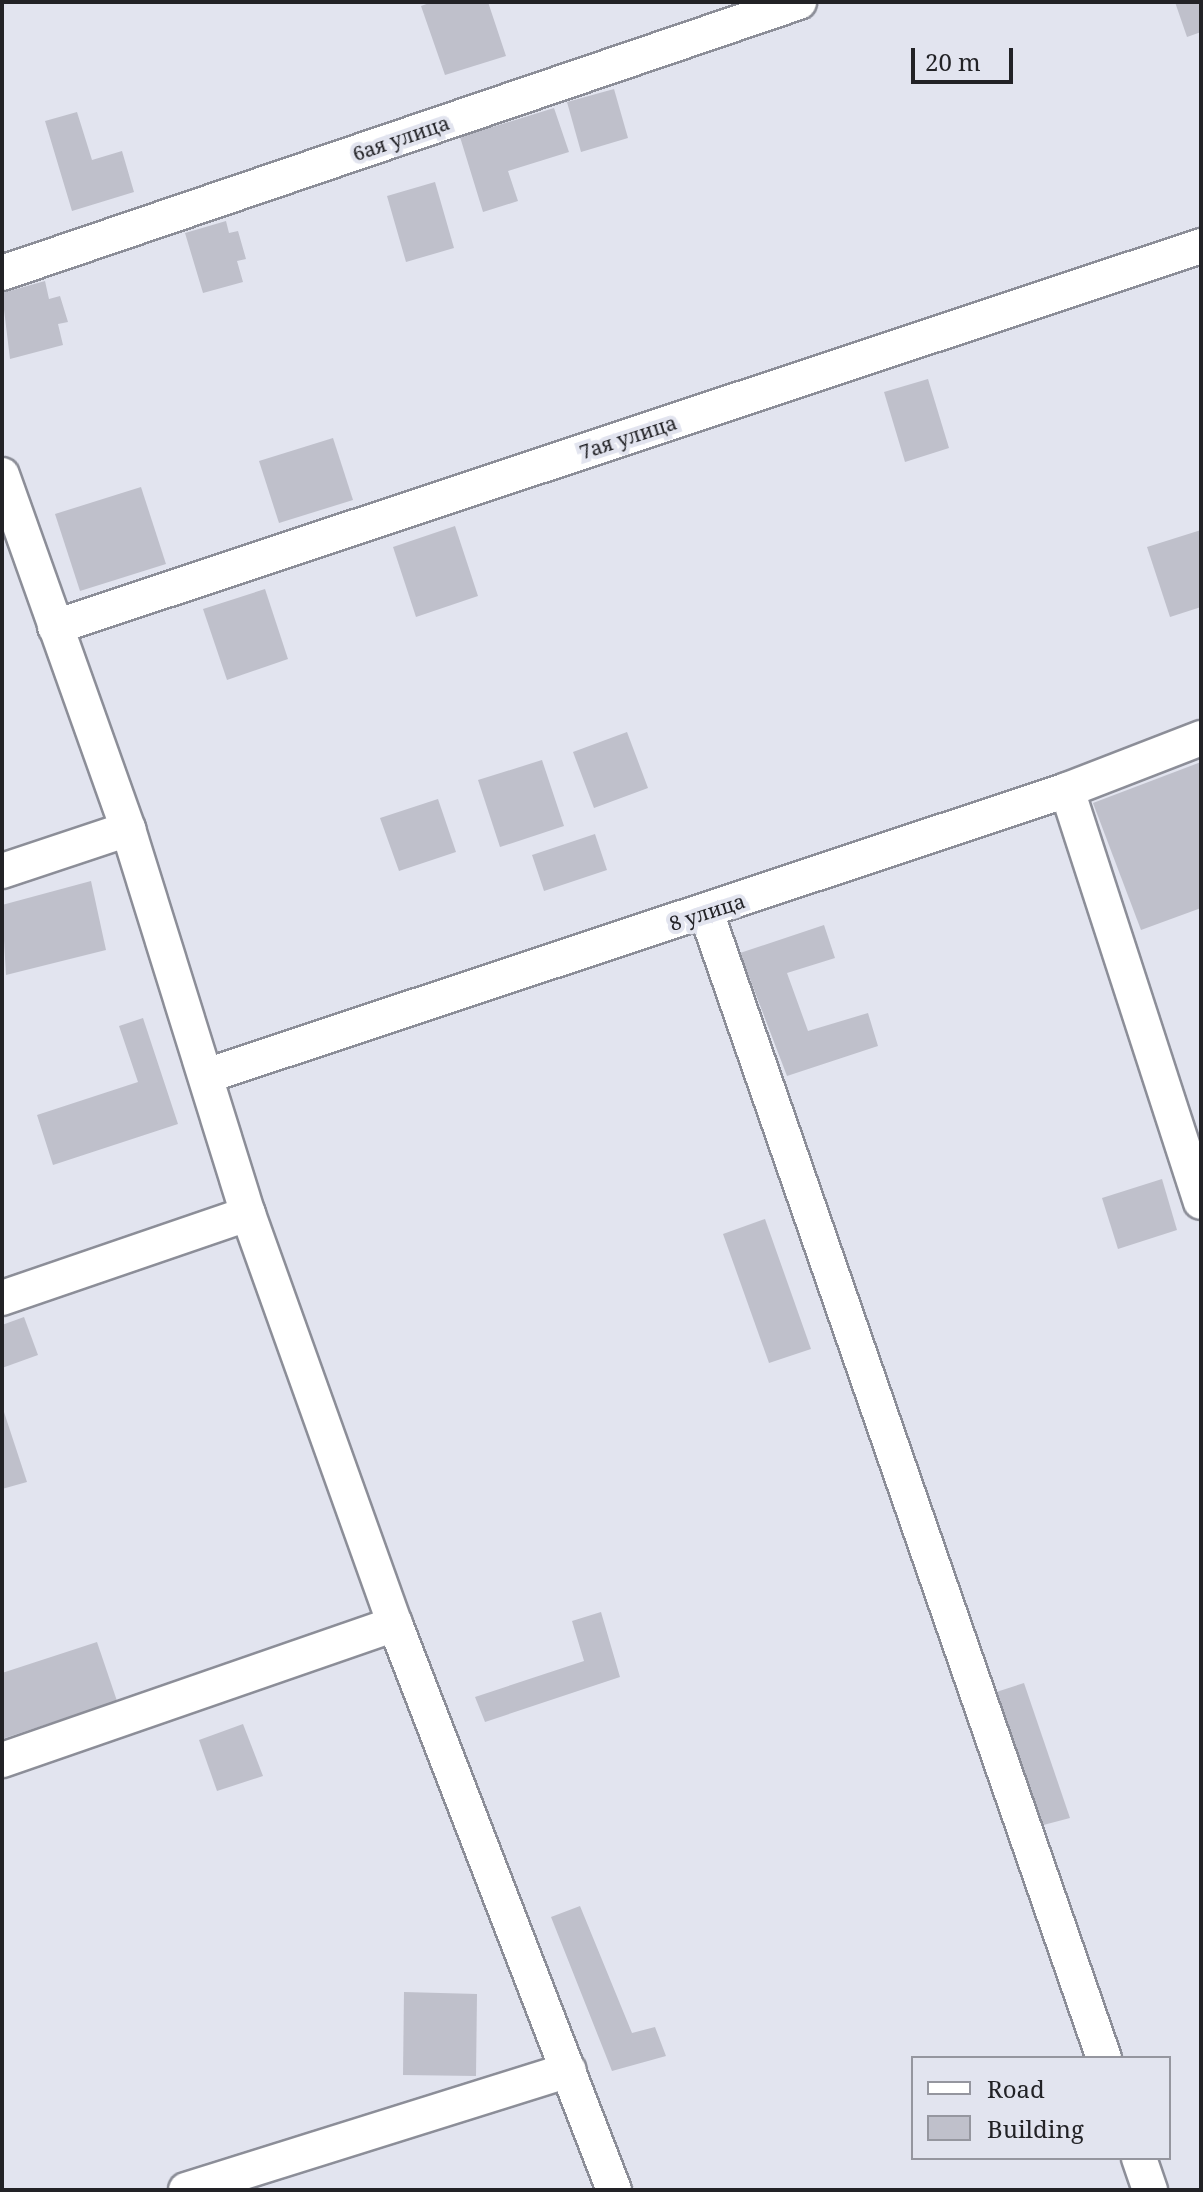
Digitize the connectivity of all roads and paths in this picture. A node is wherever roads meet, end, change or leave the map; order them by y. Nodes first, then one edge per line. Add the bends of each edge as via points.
1 (799, 2) edge
2 (1201, 246) edge
3 (2, 273) edge
4 (2, 475) edge
5 (55, 627) junction
6 (1201, 738) edge
7 (1067, 790) junction
8 (128, 829) junction
9 (2, 871) edge
10 (706, 912) junction
11 (209, 1075) junction
12 (1201, 1202) edge
13 (248, 1214) junction
14 (2, 1298) edge
15 (395, 1624) junction
16 (2, 1760) edge
17 (1103, 2056) edge
18 (569, 2070) junction
19 (1140, 2160) edge
20 (186, 2190) edge
21 (614, 2190) edge
22 (1150, 2190) edge

1 - 3 street, 6ая улица
2 - 5 street, 7ая улица
4 - 5 street
5 - 8 street
6 - 7 street, 8 улица
7 - 10 street, 8 улица
7 - 12 street
8 - 9 street
8 - 11 street
10 - 11 street, 8 улица
10 - 17 street
11 - 13 street
13 - 14 street
13 - 15 street
15 - 16 street
15 - 18 street
18 - 20 street
18 - 21 street
19 - 22 street

